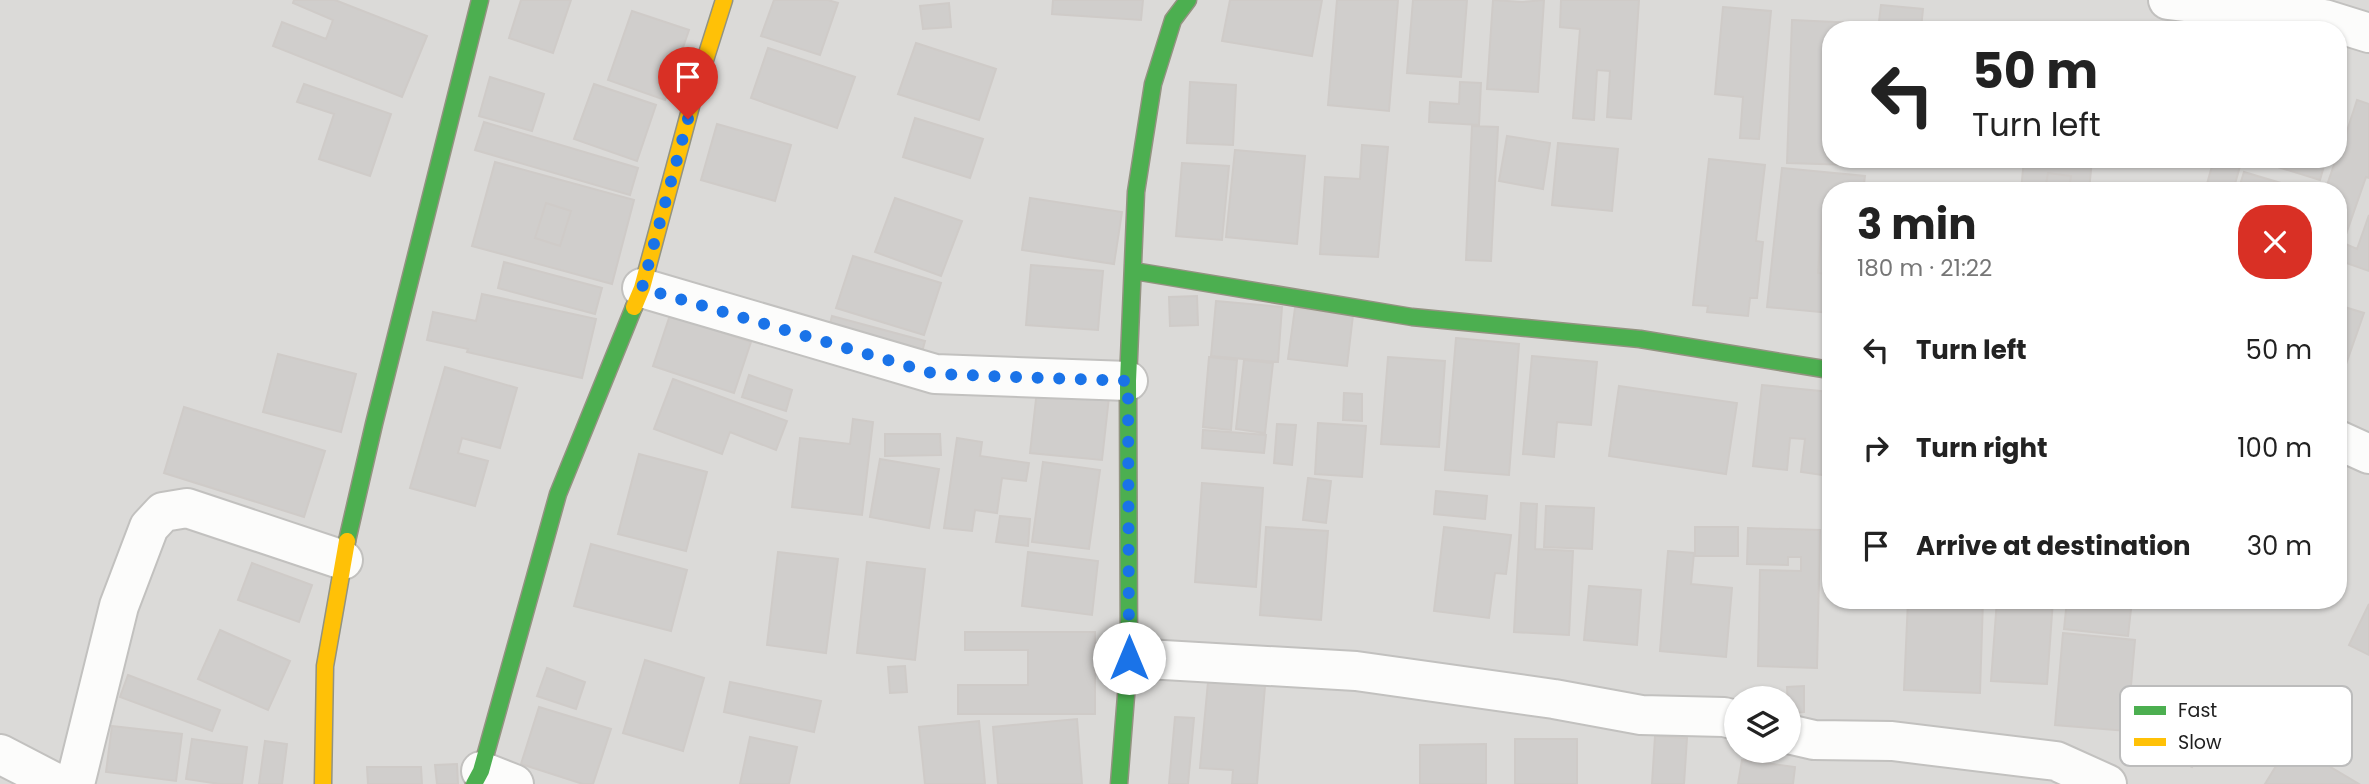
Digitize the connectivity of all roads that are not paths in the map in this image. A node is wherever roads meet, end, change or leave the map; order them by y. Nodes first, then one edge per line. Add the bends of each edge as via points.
1 (480, 0) edge
2 (724, 0) edge
3 (1188, 0) edge
4 (2168, 0) edge
5 (2330, 21) edge
6 (2347, 26) edge
7 (2369, 33) edge
8 (1134, 271) junction
9 (642, 288) junction
10 (1822, 369) edge
11 (1128, 381) junction
12 (2347, 444) edge
13 (2369, 454) edge
14 (343, 560) junction
15 (1129, 658) junction
16 (1724, 717) edge
17 (1801, 737) edge
18 (0, 754) edge
19 (489, 780) edge
20 (58, 784) edge
21 (75, 784) edge
22 (323, 784) edge
23 (1119, 784) edge
24 (2107, 784) edge

1 - 14 street
2 - 9 street
3 - 8 street via 1173,20 1153,84 1136,192
4 - 5 street
6 - 7 street
8 - 10 street via 1412,317 1640,339
8 - 11 street
9 - 11 street via 935,374
9 - 19 street via 558,494
11 - 15 street
12 - 13 street
14 - 21 street via 187,508 163,512 149,527 119,606
14 - 22 street via 325,666
15 - 16 street via 1356,671 1640,715
15 - 23 street
17 - 24 street via 1892,741 2056,761
18 - 20 street

